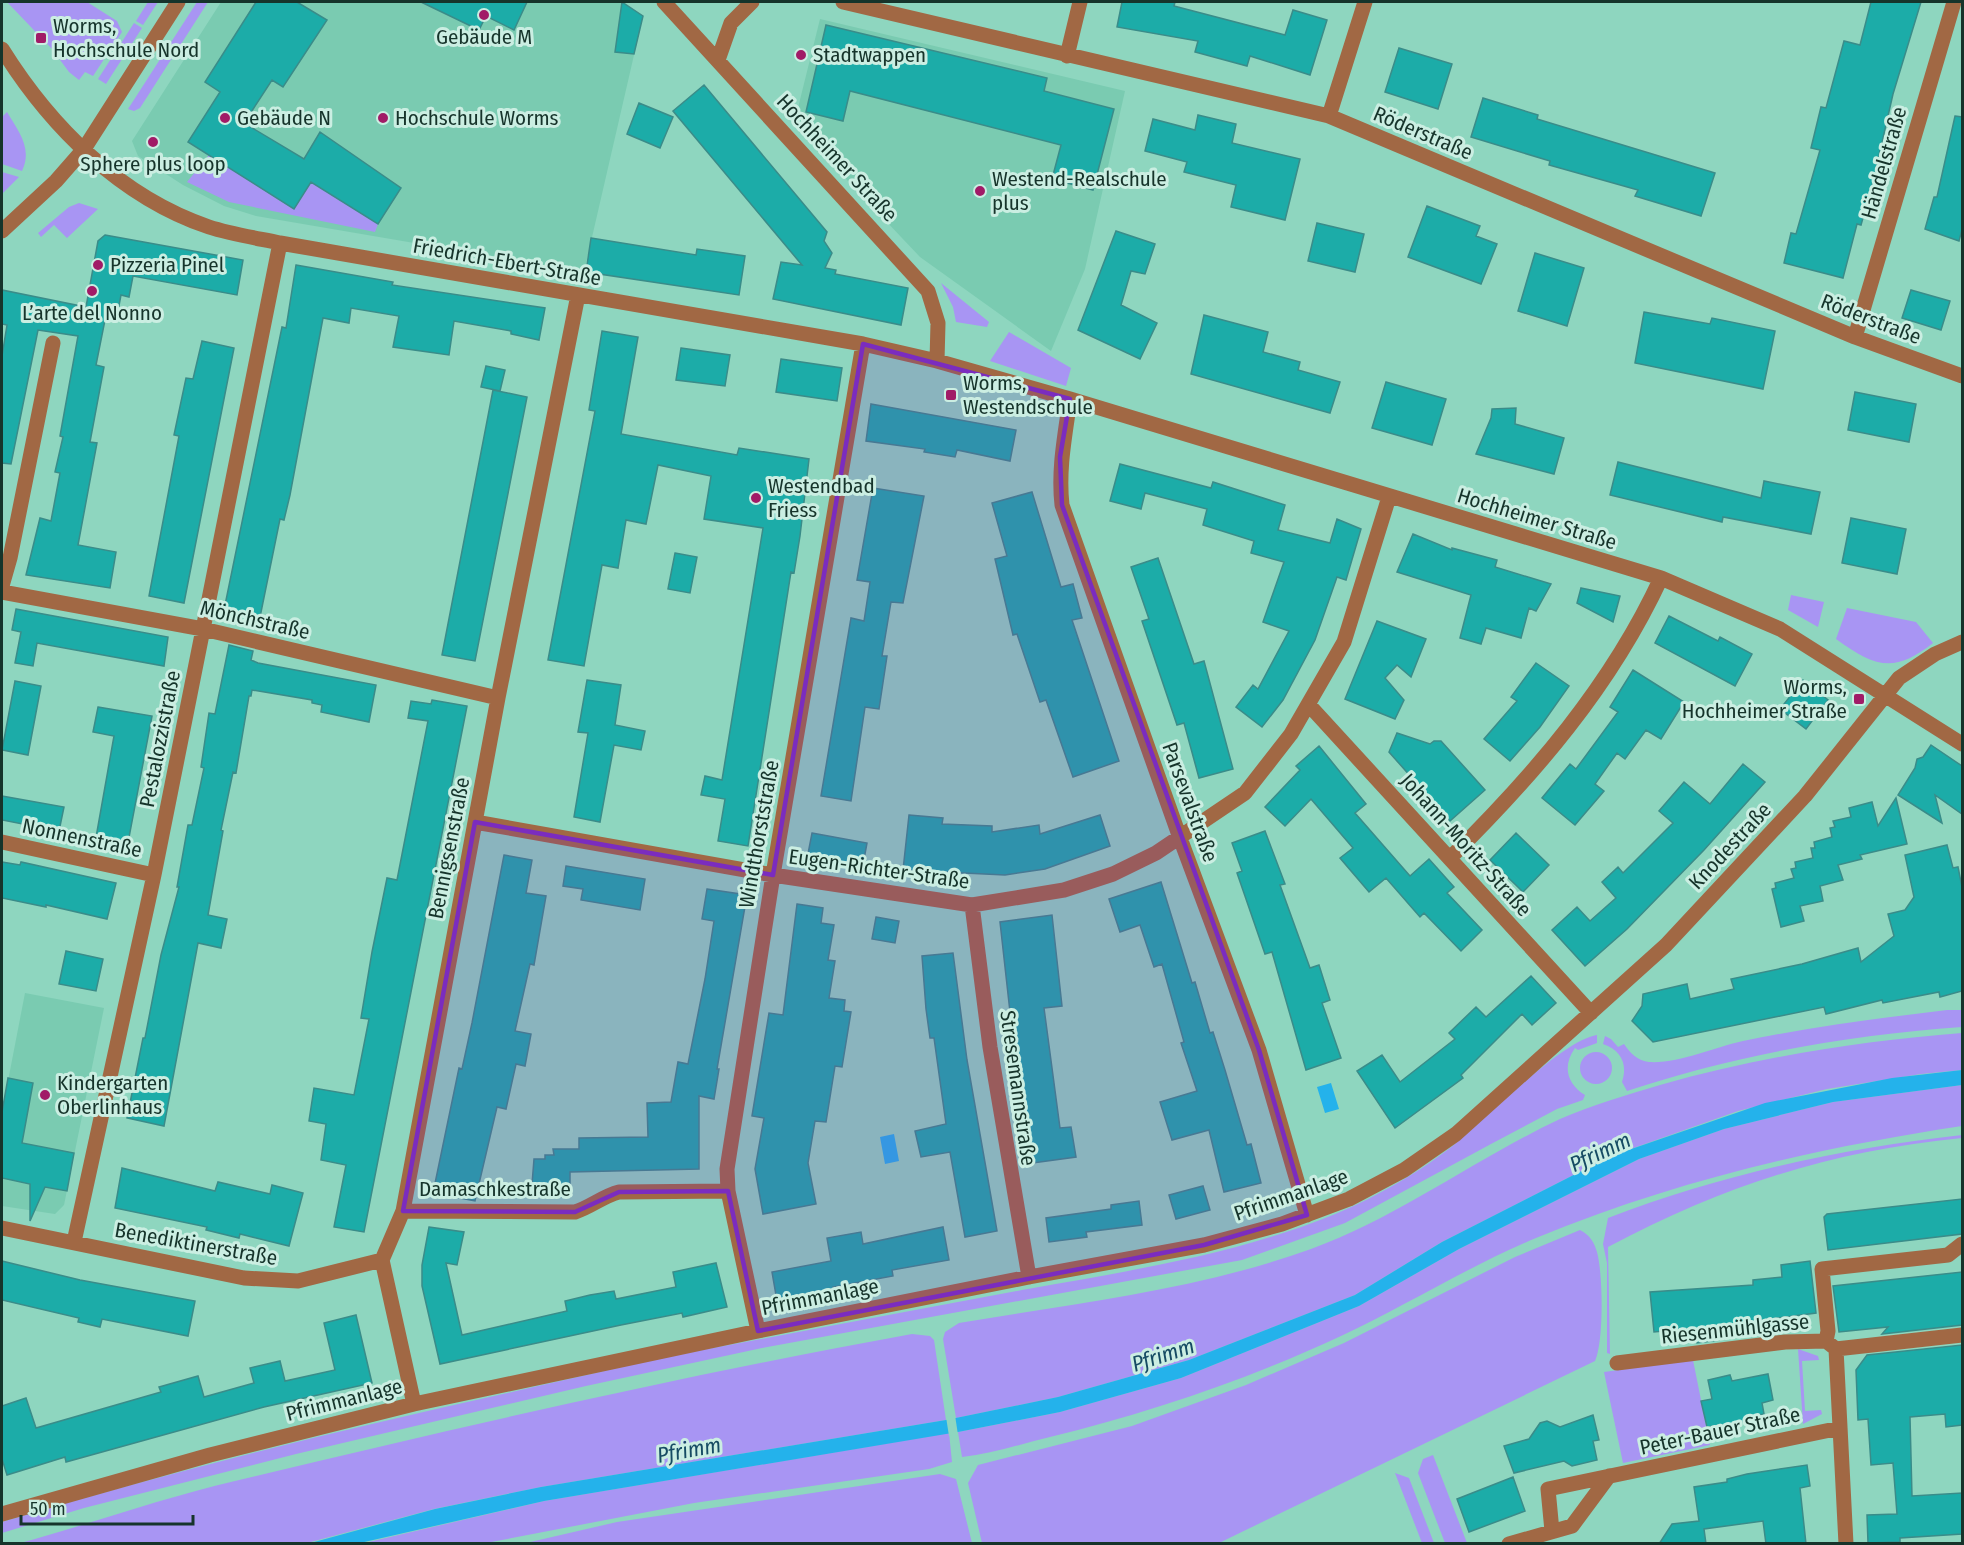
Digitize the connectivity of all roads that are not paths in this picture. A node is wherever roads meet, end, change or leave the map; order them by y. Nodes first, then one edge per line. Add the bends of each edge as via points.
1 (178, 2) edge
2 (664, 2) edge
3 (752, 2) edge
4 (843, 2) edge
5 (1080, 2) edge
6 (1365, 2) edge
7 (1954, 2) edge
8 (2, 49) edge
9 (1067, 56) junction
10 (718, 60) junction
11 (1329, 116) junction
12 (84, 149) junction
13 (2, 231) edge
14 (280, 243) junction
15 (578, 296) junction
16 (1856, 337) junction
17 (53, 343) dead end
18 (863, 344) junction
19 (937, 361) junction
20 (1962, 376) edge
21 (1070, 399) junction
22 (1389, 497) junction
23 (1661, 578) junction
24 (2, 586) edge
25 (2, 592) edge
26 (203, 629) junction
27 (1962, 642) edge
28 (1886, 695) junction
29 (498, 698) junction
30 (1309, 705) junction
31 (1962, 744) edge
32 (475, 822) junction
33 (1180, 838) junction
34 (2, 842) edge
35 (1450, 858) junction
36 (154, 875) junction
37 (773, 875) junction
38 (972, 905) junction
39 (1591, 1013) junction
40 (728, 1191) junction
41 (403, 1211) junction
42 (1307, 1215) junction
43 (2, 1228) edge
44 (74, 1242) junction
45 (1962, 1244) edge
46 (382, 1260) junction
47 (1029, 1277) junction
48 (758, 1331) junction
49 (1962, 1335) edge
50 (1831, 1345) junction
51 (1617, 1363) dead end
52 (414, 1404) junction
53 (1839, 1428) junction
54 (1609, 1476) junction
55 (2, 1514) edge
56 (1552, 1531) junction
57 (1509, 1544) edge
58 (1846, 1544) edge

1 - 12 street
2 - 10 street, Hochheimer Straße
3 - 10 street via 731,23
4 - 9 street, Röderstraße
5 - 9 street
6 - 11 street
7 - 16 street, Händelstraße
8 - 12 street, Friedrich-Ebert-Straße via 34,98
9 - 11 street, Röderstraße
10 - 19 street, Hochheimer Straße via 928,291 938,323
11 - 16 street, Röderstraße
12 - 13 street
12 - 14 street, Friedrich-Ebert-Straße via 127,185 167,209 209,227
14 - 15 street, Friedrich-Ebert-Straße
14 - 26 street, Pestalozzistraße
15 - 18 street, Friedrich-Ebert-Straße
15 - 29 street, Bennigsenstraße
16 - 20 street, Röderstraße
17 - 24 street
18 - 19 street, Friedrich-Ebert-Straße
18 - 37 street, Windthorststraße
19 - 21 street, Friedrich-Ebert-Straße
21 - 22 street, Hochheimer Straße
21 - 33 street, Parsevalstraße via 1060,457 1062,505
22 - 23 street, Hochheimer Straße
22 - 30 street, Eugen-Richter-Straße via 1344,642
23 - 28 street, Hochheimer Straße via 1780,629
23 - 35 street via 1610,669 1551,752
25 - 26 street, Mönchstraße
26 - 29 street, Mönchstraße
26 - 36 street, Pestalozzistraße
27 - 28 street, Knodestraße via 1916,664
28 - 31 street, Hochheimer Straße
28 - 39 street, Knodestraße via 1805,796 1733,875 1666,945
29 - 32 street, Bennigsenstraße
30 - 33 street, Eugen-Richter-Straße via 1291,735 1245,792
30 - 35 street, Johann-Moritz-Straße
32 - 37 street, Eugen-Richter-Straße
32 - 41 street, Bennigsenstraße
33 - 38 street, Eugen-Richter-Straße via 1113,874 1064,890
33 - 42 street, Parsevalstraße via 1259,1050
34 - 36 street, Nonnenstraße
35 - 39 street, Johann-Moritz-Straße
36 - 44 street, Pestalozzistraße
37 - 38 street, Eugen-Richter-Straße
37 - 40 street, Windthorststraße via 727,1169
38 - 47 street, Stresemannstraße via 990,1047
39 - 42 street, Pfrimmanlage via 1430,1153 1365,1191
40 - 41 street, Damaschkestraße via 620,1192 575,1212
40 - 48 street, Windthorststraße
41 - 46 street, Bennigsenstraße
42 - 47 street, Pfrimmanlage via 1204,1245
43 - 44 street, Benediktinerstraße
44 - 46 street, Benediktinerstraße via 244,1278 282,1282
45 - 50 street via 1948,1255 1822,1269
46 - 52 street
47 - 48 street, Pfrimmanlage
48 - 52 street, Pfrimmanlage
49 - 50 street, Riesenmühlgasse
50 - 51 street, Riesenmühlgasse via 1785,1342
50 - 53 street
52 - 55 street, Pfrimmanlage via 210,1455
53 - 54 street, Peter-Bauer Straße
53 - 58 street
54 - 56 street via 1572,1526
54 - 56 street, Peter-Bauer Straße via 1548,1489
56 - 57 street

